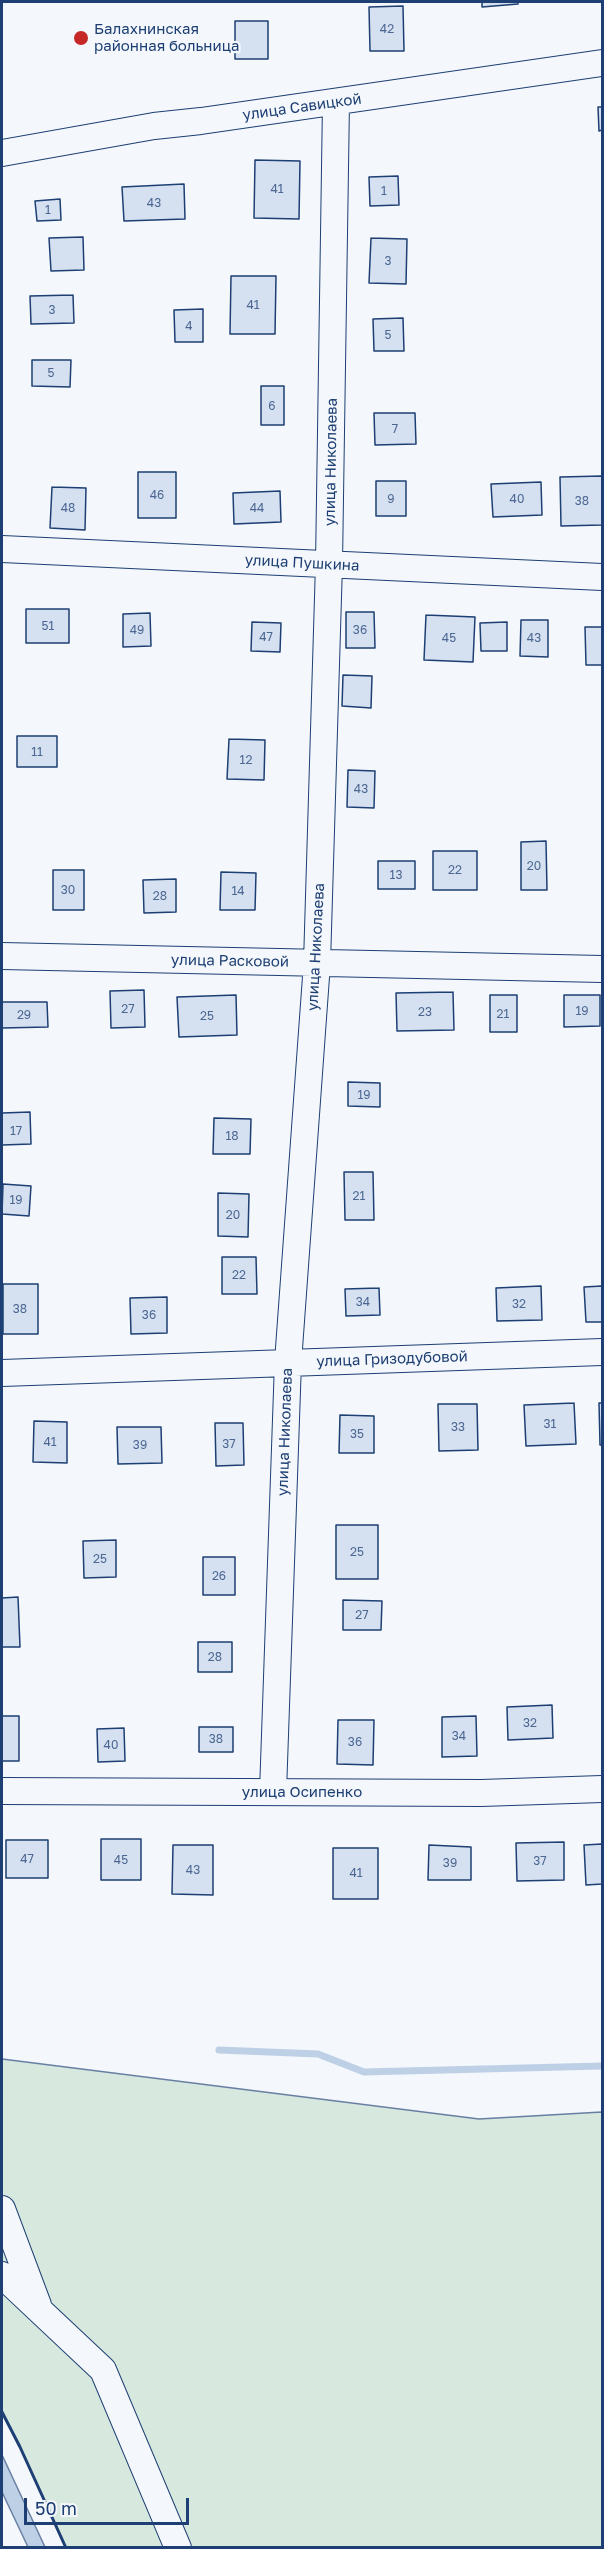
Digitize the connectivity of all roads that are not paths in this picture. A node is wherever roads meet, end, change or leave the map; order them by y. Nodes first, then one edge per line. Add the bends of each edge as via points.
1 (603, 63) edge
2 (336, 102) junction
3 (2, 153) edge
4 (2, 549) edge
5 (329, 564) junction
6 (603, 577) edge
7 (2, 956) edge
8 (317, 963) junction
9 (603, 969) edge
10 (603, 1352) edge
11 (288, 1362) junction
12 (2, 1372) edge
13 (603, 1789) edge
14 (2, 1791) edge
15 (273, 1792) junction
16 (2, 2209) edge
17 (2, 2275) edge
18 (40, 2311) junction
19 (178, 2547) edge

1 - 2 street, улица Савицкой
2 - 3 street, улица Савицкой via 154,126
2 - 5 street, улица Николаева
4 - 5 street, улица Пушкина
5 - 6 street, улица Пушкина
5 - 8 street, улица Николаева
7 - 8 street, улица Расковой
8 - 9 street, улица Расковой
8 - 11 street, улица Николаева
10 - 11 street, улица Гризодубовой
11 - 12 street, улица Гризодубовой
11 - 15 street, улица Николаева
13 - 15 street, улица Осипенко
14 - 15 street, улица Осипенко
16 - 18 street
17 - 18 street
18 - 19 street via 103,2370

